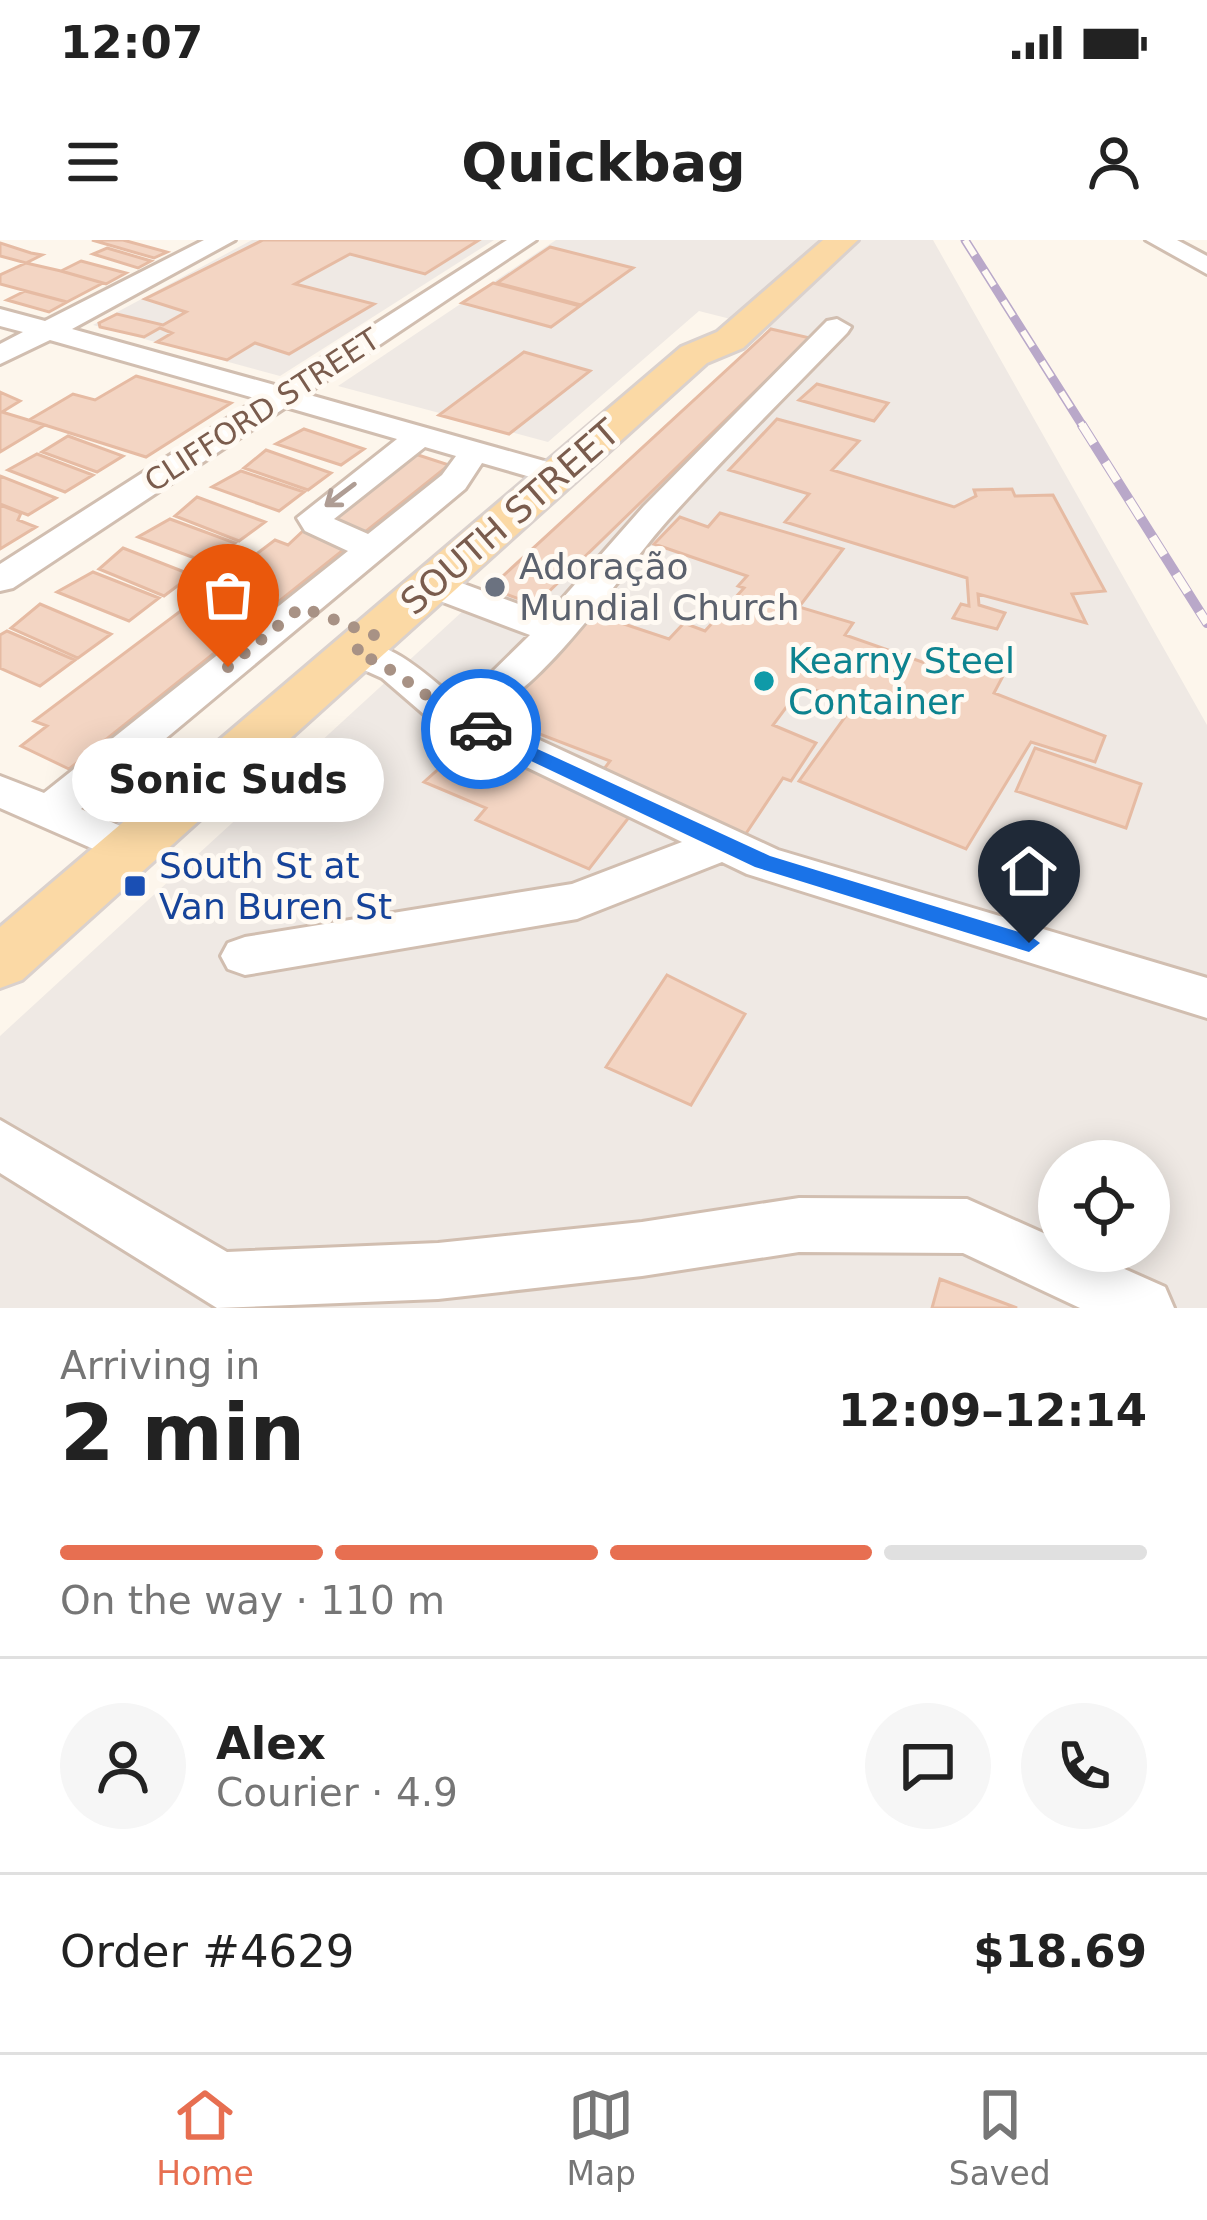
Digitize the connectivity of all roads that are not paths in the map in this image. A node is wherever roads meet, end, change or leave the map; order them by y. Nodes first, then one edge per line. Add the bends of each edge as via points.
1 (224, 240) edge
2 (524, 240) edge
3 (809, 240) edge
4 (842, 240) edge
5 (1158, 240) edge
6 (1207, 266) edge
7 (0, 317) edge
8 (837, 327) dead end
9 (47, 331) junction
10 (694, 355) junction
11 (0, 356) edge
12 (285, 395) junction
13 (423, 434) junction
14 (476, 449) junction
15 (557, 475) junction
16 (373, 549) junction
17 (0, 580) edge
18 (432, 585) junction
19 (301, 607) junction
20 (556, 631) junction
21 (364, 644) junction
22 (447, 713) junction
23 (0, 791) edge
24 (48, 812) junction
25 (725, 843) junction
26 (130, 849) junction
27 (245, 956) dead end
28 (0, 963) edge
29 (1207, 998) edge
30 (0, 1144) edge
31 (1144, 1308) edge

1 - 9 street
2 - 12 street, CLIFFORD STREET
3 - 10 main road, SOUTH STREET via 701,333
4 - 10 main road, SOUTH STREET via 730,340
5 - 6 street
7 - 9 street
8 - 20 street via 656,513
9 - 11 street
9 - 12 street
10 - 15 main road, SOUTH STREET
12 - 13 street
12 - 17 street, CLIFFORD STREET
13 - 14 street
13 -> 16 street via 314,518
14 - 15 street
14 - 16 street via 454,482
15 - 18 main road, SOUTH STREET
16 - 19 street
18 - 20 street
18 - 21 main road, SOUTH STREET
19 - 21 street
19 - 24 street
20 - 22 street via 492,695
21 - 22 street
21 - 26 main road, SOUTH STREET
22 - 25 street
23 - 24 street
24 - 26 street
25 - 27 street via 577,901
25 - 29 street via 763,862
26 - 28 main road, SOUTH STREET
30 - 31 street via 220,1281 438,1271 799,1225 968,1226

